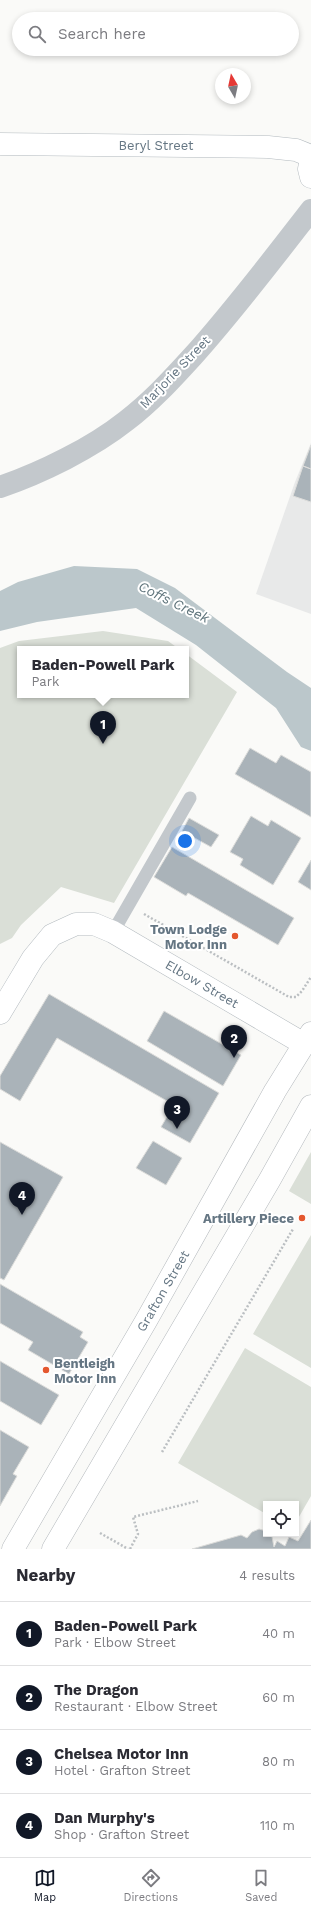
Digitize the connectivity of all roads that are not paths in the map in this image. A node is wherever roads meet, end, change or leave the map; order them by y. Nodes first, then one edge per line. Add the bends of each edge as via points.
1 (0, 144) edge
2 (311, 156) edge
3 (311, 160) edge
4 (311, 177) edge
5 (311, 210) edge
6 (0, 487) edge
7 (190, 798) dead end
8 (113, 932) junction
9 (0, 1013) edge
10 (309, 1042) edge
11 (311, 1106) edge
12 (13, 1549) edge
13 (52, 1549) edge

1 - 2 main road, Beryl Street via 268,147 296,150
3 - 4 main road
5 - 6 street, Marjorie Street via 230,314 157,395 125,422 90,445
7 - 8 lane
8 - 9 main road, Elbow Street via 94,924 76,924 52,934 33,958
8 - 10 main road, Elbow Street
10 - 12 main road, Grafton Street via 275,1091 146,1321
11 - 13 main road

